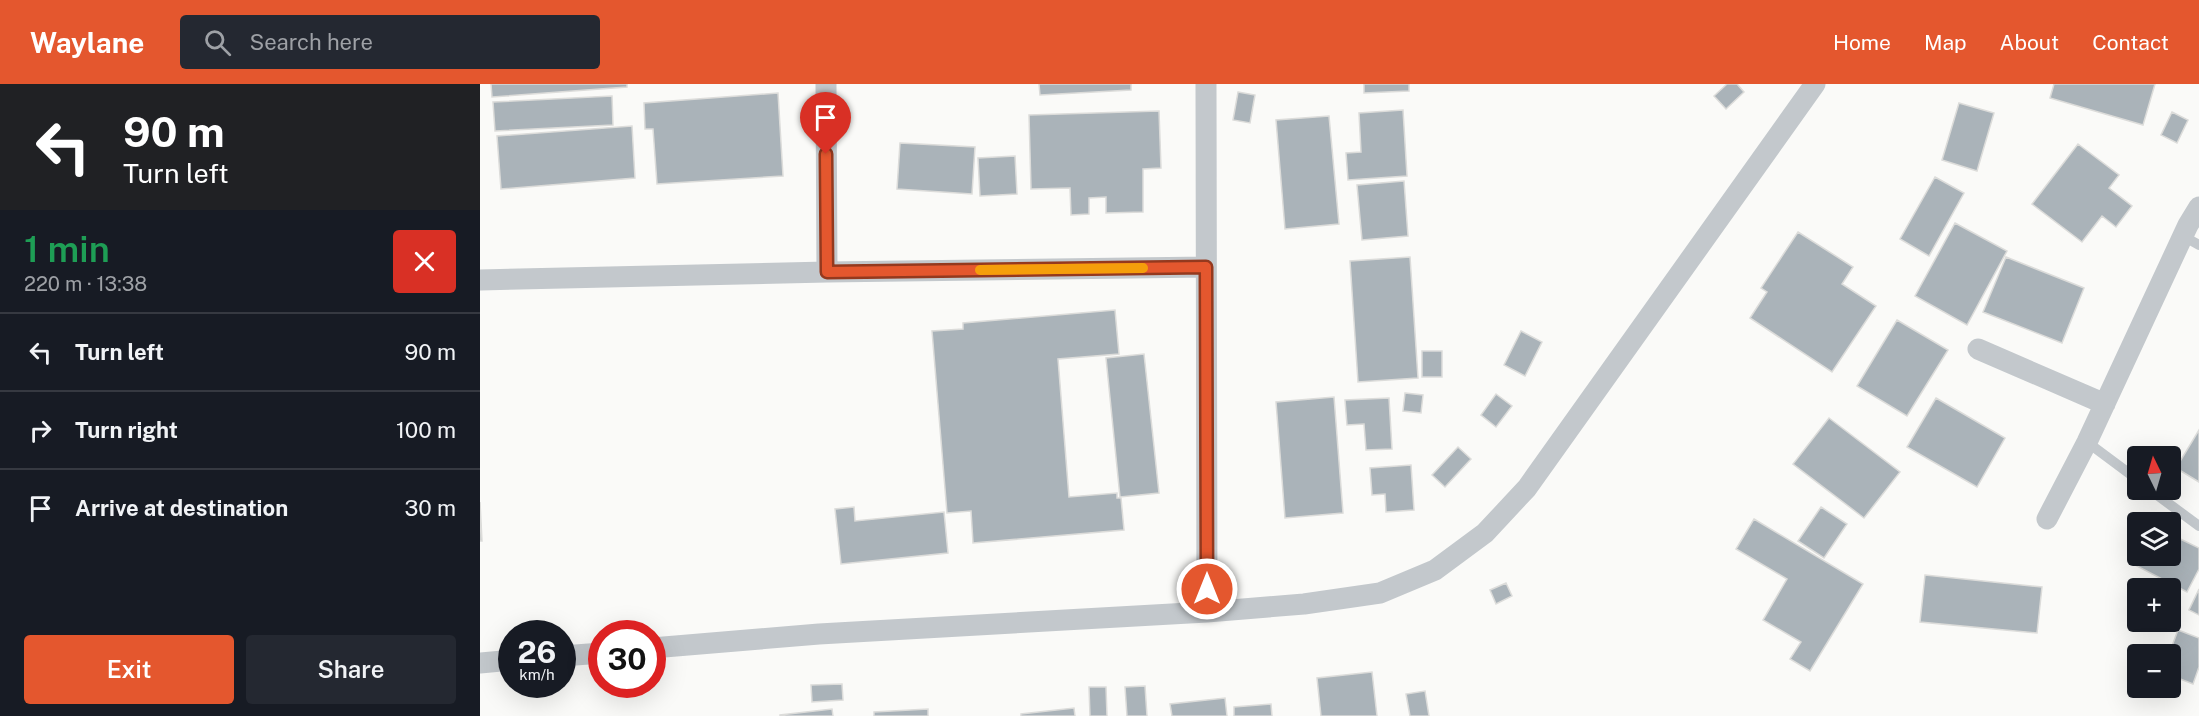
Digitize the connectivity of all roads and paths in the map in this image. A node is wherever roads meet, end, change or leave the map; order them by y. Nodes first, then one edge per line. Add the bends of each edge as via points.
1 (826, 84) edge
2 (1206, 84) edge
3 (1815, 84) edge
4 (2199, 207) edge
5 (2191, 240) edge
6 (1206, 267) junction
7 (827, 272) junction
8 (480, 280) edge
9 (1978, 349) dead end
10 (2105, 404) junction
11 (2087, 442) junction
12 (2127, 472) edge
13 (2165, 500) edge
14 (2047, 519) dead end
15 (2199, 526) edge
16 (1207, 612) junction
17 (666, 647) edge
18 (498, 661) edge
19 (480, 663) edge

1 - 7 street
2 - 6 street
3 - 16 street via 1527,488 1485,533 1435,570 1380,593
4 - 5 street
5 - 10 street
6 - 7 street
6 - 16 street
7 - 8 street
9 - 10 street
10 - 11 street
11 - 12 lane
11 - 14 street
13 - 15 lane
16 - 17 street
18 - 19 street

